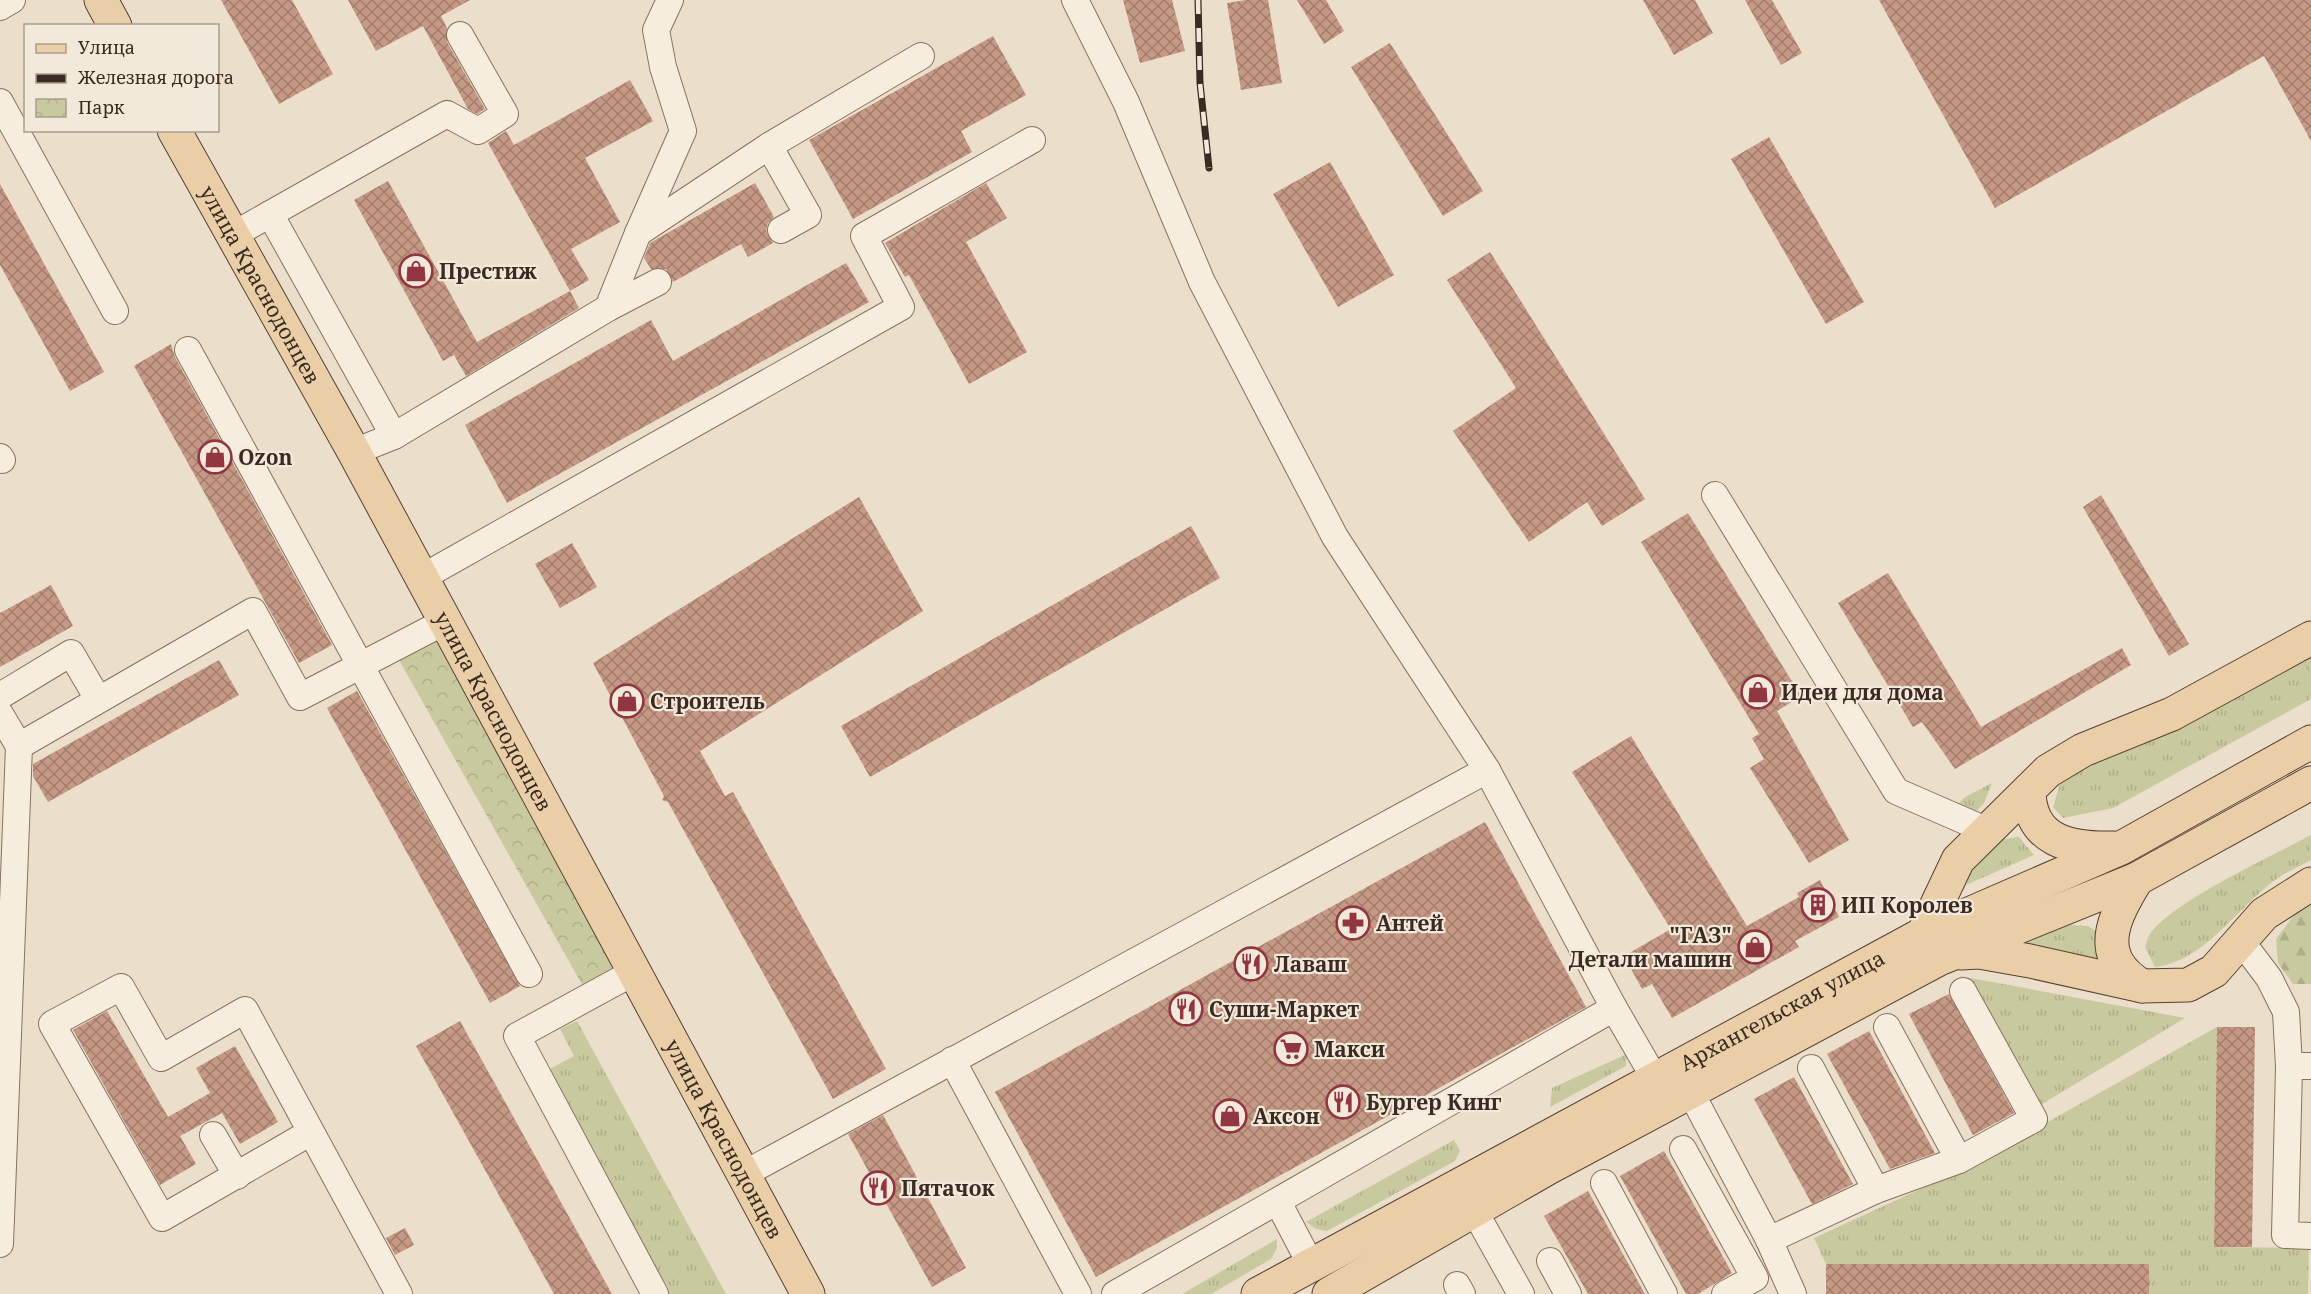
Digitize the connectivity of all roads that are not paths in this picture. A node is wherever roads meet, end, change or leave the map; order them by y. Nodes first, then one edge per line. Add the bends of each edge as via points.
1 (12, 0) edge
2 (101, 0) edge
3 (670, 0) edge
4 (1075, 0) edge
5 (0, 7) edge
6 (114, 24) edge
7 (460, 35) dead end
8 (921, 56) dead end
9 (0, 102) edge
10 (175, 132) edge
11 (1032, 140) dead end
12 (769, 146) junction
13 (270, 214) junction
14 (781, 230) dead end
15 (638, 233) junction
16 (233, 235) junction
17 (645, 258) dead end
18 (658, 282) dead end
19 (608, 308) junction
20 (115, 311) dead end
21 (188, 350) dead end
22 (394, 436) junction
23 (354, 452) junction
24 (1715, 495) dead end
25 (421, 578) junction
26 (444, 622) junction
27 (2311, 638) edge
28 (360, 665) junction
29 (0, 696) edge
30 (98, 699) junction
31 (0, 714) edge
32 (2311, 742) edge
33 (19, 746) junction
34 (1487, 770) junction
35 (2311, 783) edge
36 (2029, 790) junction
37 (1988, 831) junction
38 (2121, 848) junction
39 (2137, 879) junction
40 (2311, 884) edge
41 (2241, 941) junction
42 (1931, 946) junction
43 (636, 971) junction
44 (529, 974) dead end
45 (2142, 986) junction
46 (1963, 991) dead end
47 (1614, 1008) junction
48 (1887, 1027) dead end
49 (952, 1060) junction
50 (2300, 1066) edge
51 (1811, 1068) dead end
52 (1655, 1079) junction
53 (1690, 1091) junction
54 (311, 1132) junction
55 (213, 1135) dead end
56 (1683, 1149) dead end
57 (1959, 1160) junction
58 (744, 1174) junction
59 (237, 1176) junction
60 (1604, 1183) dead end
61 (1876, 1190) junction
62 (1278, 1202) junction
63 (1475, 1212) junction
64 (2311, 1236) edge
65 (1769, 1240) junction
66 (0, 1244) edge
67 (1550, 1261) dead end
68 (1311, 1266) junction
69 (399, 1294) edge
70 (655, 1294) edge
71 (808, 1294) edge
72 (1078, 1294) edge
73 (1115, 1294) edge
74 (1258, 1294) edge
75 (1329, 1294) edge
76 (1521, 1294) edge
77 (1568, 1294) edge
78 (1664, 1294) edge
79 (1725, 1294) edge
80 (1793, 1294) edge

1 - 5 street
2 - 6 main road
3 - 15 street via 656,30 663,68 683,131
4 - 34 street via 1126,102 1202,282 1335,537
7 - 13 street via 505,114 478,130 447,114
8 - 12 street
9 - 20 street
10 - 16 main road, улица Краснодонцев
11 - 25 street via 864,236 901,307
12 - 14 street via 808,215
12 - 15 street
13 - 16 street
13 - 22 street
15 - 19 street
16 - 23 main road, улица Краснодонцев
17 - 19 street
18 - 19 street
19 - 22 street
21 - 28 street
22 - 23 street
23 - 25 main road, улица Краснодонцев
24 - 37 street via 1896,791
25 - 26 main road, улица Краснодонцев
26 - 28 street
26 - 43 main road, улица Краснодонцев
27 - 36 main road via 2172,714 2083,750 2048,771
28 - 30 street via 300,697 253,611
28 - 44 street
29 - 30 street via 71,653
30 - 33 street
31 - 33 street
32 - 38 main road, Архангельская улица
33 - 66 street
34 - 47 street
34 - 49 street
35 - 39 main road, Архангельская улица
36 - 37 main road
36 - 38 main road via 2035,820 2051,837 2081,849
37 - 42 main road via 1958,860
38 - 42 main road, Архангельская улица
39 - 42 main road, Архангельская улица
39 - 45 main road via 2113,924 2111,946 2121,970
40 - 41 main road via 2264,914
41 - 45 main road via 2214,971 2188,985
41 - 50 street via 2269,978 2286,1012
42 - 45 main road
42 - 52 main road, Архангельская улица
42 - 53 main road, Архангельская улица
43 - 58 main road, улица Краснодонцев
43 - 70 street via 517,1036
46 - 57 street via 2034,1119
47 - 52 street
47 - 62 street
48 - 57 street
49 - 58 street
49 - 72 street
50 - 64 street via 2285,1235
51 - 61 street
52 - 68 main road, Архангельская улица
53 - 63 main road, Архангельская улица
53 - 65 street
54 - 59 street
54 - 59 street via 245,1010 161,1058 121,987 52,1024 162,1218
54 - 69 street
55 - 59 street
56 - 79 street via 1755,1278
57 - 61 street
58 - 71 main road, улица Краснодонцев
60 - 78 street
61 - 65 street
62 - 68 street
62 - 73 street
63 - 75 main road, Архангельская улица
63 - 76 street
65 - 80 street
67 - 77 street
68 - 74 main road, Архангельская улица

